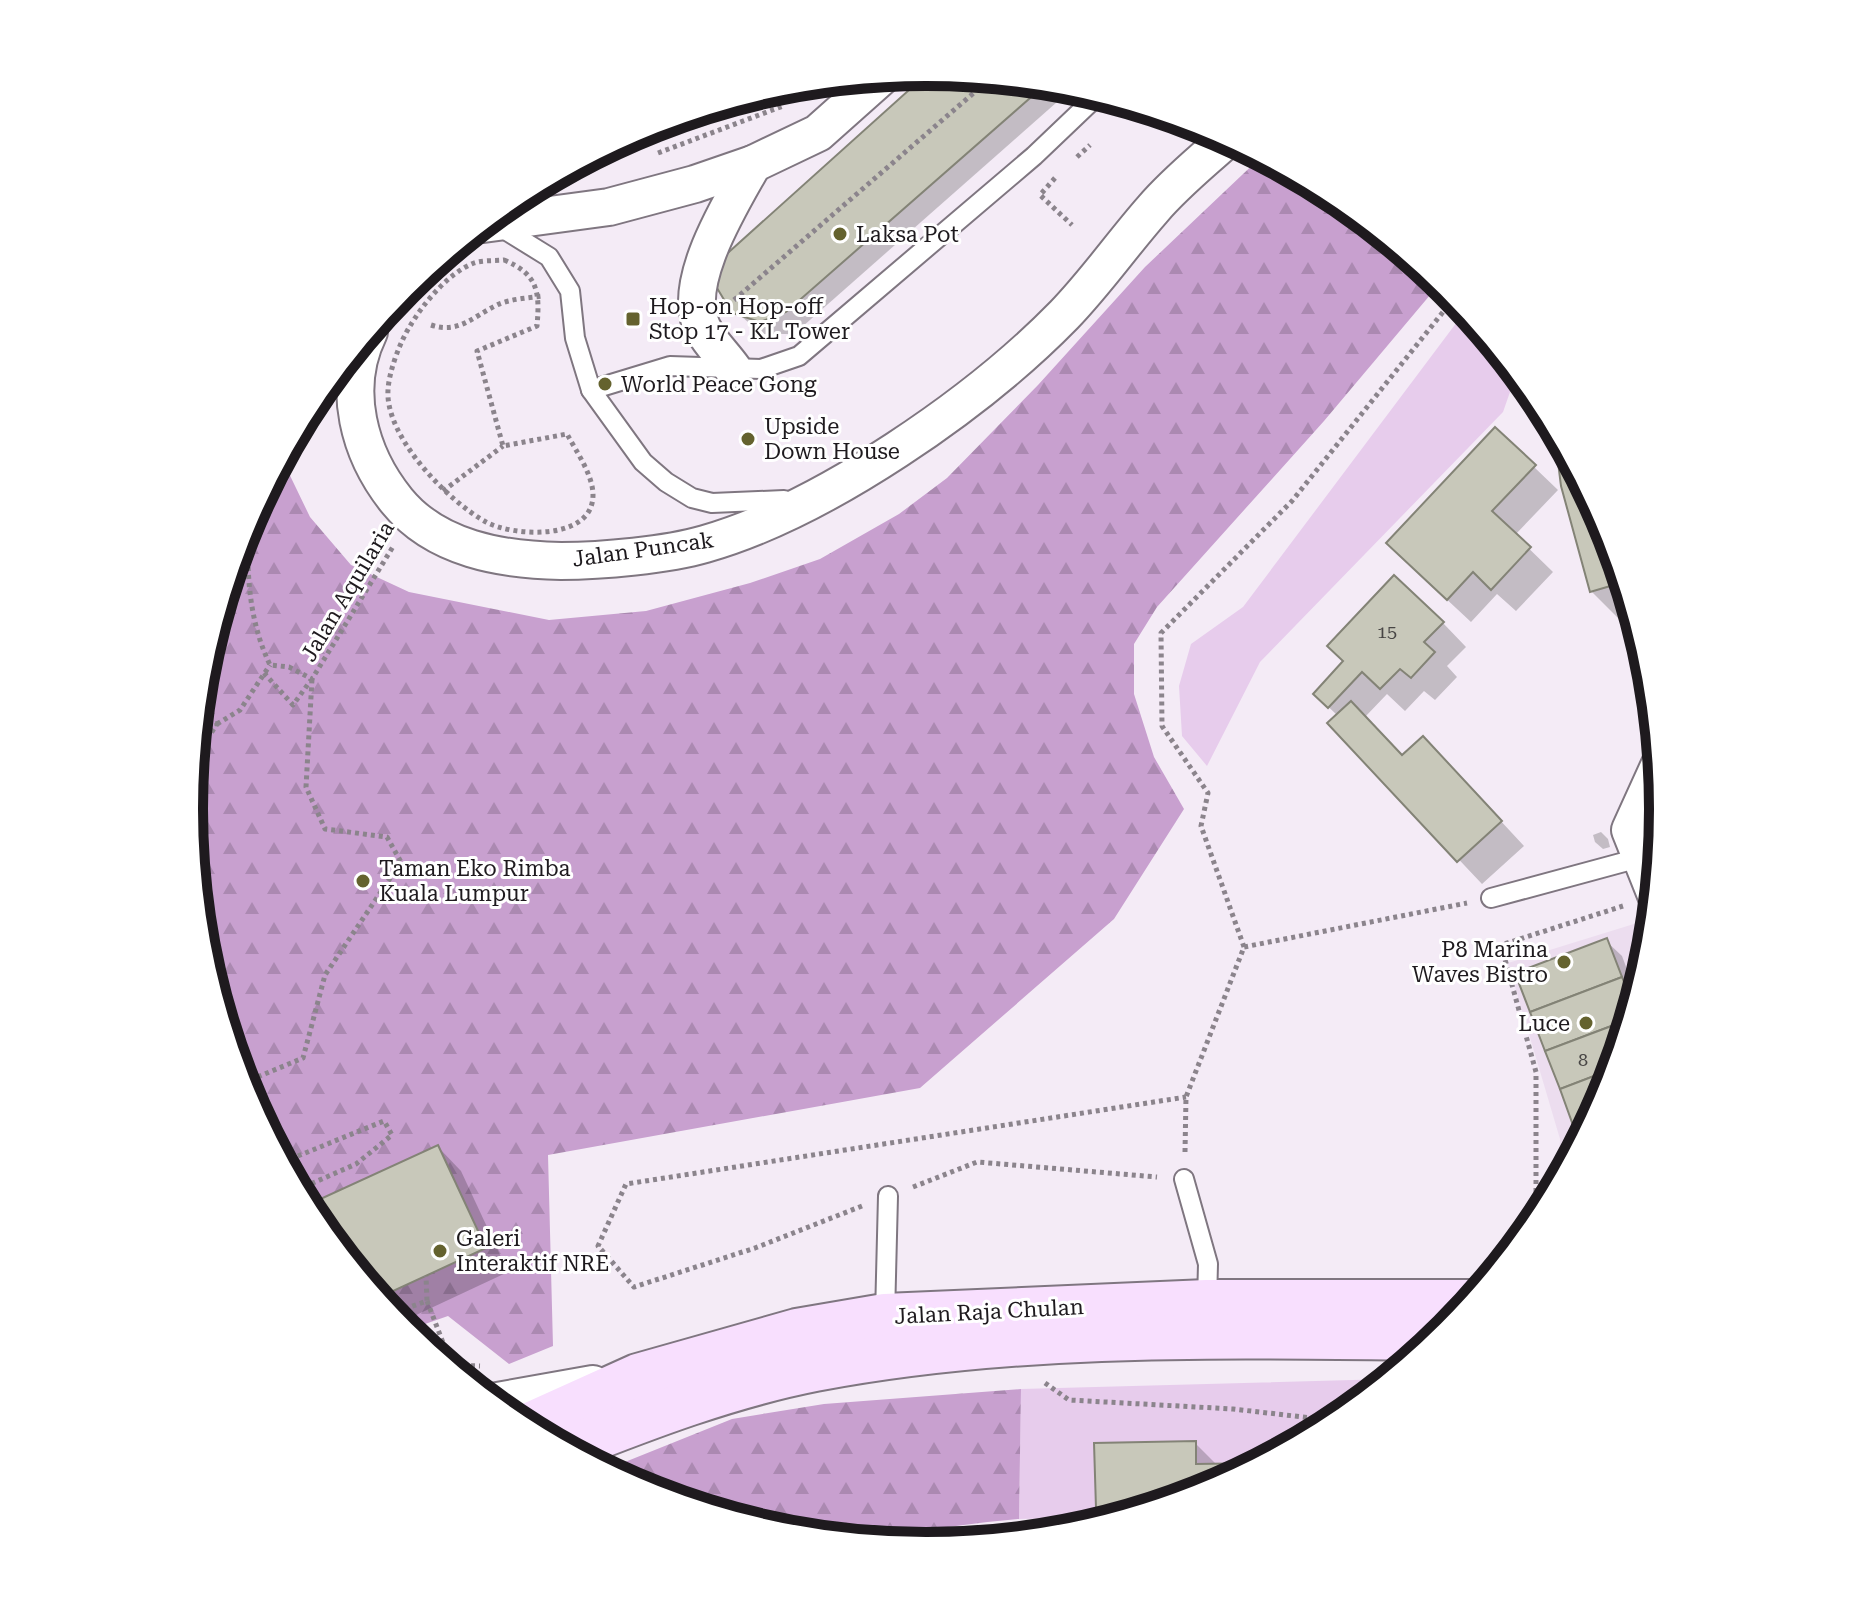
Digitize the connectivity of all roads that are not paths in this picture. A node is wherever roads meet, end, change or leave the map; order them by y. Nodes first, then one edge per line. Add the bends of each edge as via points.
1 (867, 89) edge
2 (1088, 105) edge
3 (1218, 148) edge
4 (753, 164) junction
5 (506, 221) edge
6 (496, 229) edge
7 (361, 360) edge
8 (733, 369) junction
9 (591, 390) junction
10 (816, 496) junction
11 (1649, 788) edge
12 (1639, 858) junction
13 (1645, 897) edge
14 (1491, 898) road end
15 (1184, 1179) road end
16 (888, 1196) dead end
17 (1207, 1302) junction
18 (1456, 1302) edge
19 (885, 1316) junction
20 (1419, 1339) edge
21 (638, 1376) junction
22 (508, 1399) edge
23 (540, 1420) edge
24 (580, 1444) edge

1 - 4 street via 818,133
2 - 8 lane via 799,356 761,369
3 - 10 street, Jalan Puncak via 1156,206 1063,315 962,406
4 - 5 street via 609,207
4 - 8 street via 712,240 701,273 702,328
6 - 9 lane via 549,257 570,291 575,338
7 - 10 street, Jalan Puncak via 356,405 376,475 410,517 439,536 496,555 587,561 704,544
8 - 9 lane via 688,363
9 - 10 lane via 643,462 692,498 737,504
11 - 12 street via 1630,830
12 - 13 street
12 - 14 lane
15 - 17 lane via 1208,1264
16 - 19 lane
17 - 18 main road, Jalan Raja Chulan
17 - 19 main road, Jalan Raja Chulan
19 - 21 main road, Jalan Raja Chulan via 797,1331
20 - 24 main road, Jalan Raja Chulan via 1086,1340 906,1355 813,1370 657,1414
21 - 22 street
21 - 23 main road, Jalan Raja Chulan

